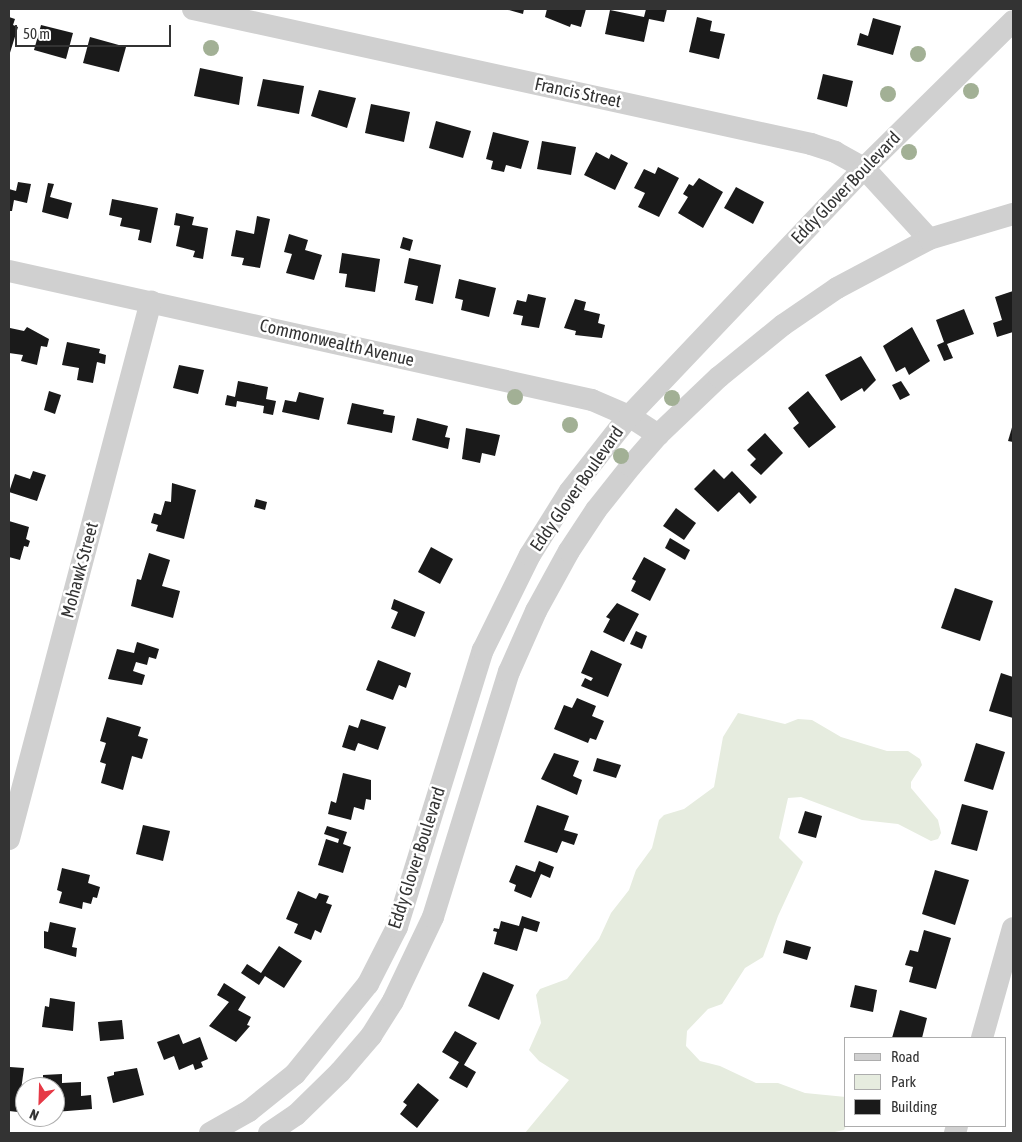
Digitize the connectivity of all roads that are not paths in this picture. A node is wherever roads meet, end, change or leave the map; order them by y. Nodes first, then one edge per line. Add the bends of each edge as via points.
1 (193, 9) edge
2 (1013, 21) edge
3 (864, 168) junction
4 (1013, 214) edge
5 (929, 239) junction
6 (9, 271) edge
7 (151, 301) junction
8 (629, 416) junction
9 (658, 435) junction
10 (459, 724) junction
11 (488, 734) junction
12 (9, 839) edge
13 (1013, 928) edge
14 (982, 1037) edge
15 (277, 1090) junction
16 (296, 1115) junction
17 (210, 1133) edge
18 (269, 1133) edge

1 - 3 street, Francis Street via 811,144 835,152
2 - 3 street, Eddy Glover Boulevard
3 - 5 street, Francis Street
3 - 8 street, Eddy Glover Boulevard
4 - 5 street
5 - 9 street, Eddy Glover Boulevard via 837,288 805,310 719,378
6 - 7 street, Commonwealth Avenue
7 - 8 street, Commonwealth Avenue via 592,400
7 - 12 street, Mohawk Street
8 - 9 street, Commonwealth Avenue
8 - 10 street, Eddy Glover Boulevard via 570,491 530,555 483,650
9 - 11 street, Eddy Glover Boulevard via 596,510 569,551 516,654
10 - 11 street
10 - 15 street, Eddy Glover Boulevard via 393,935 362,992 308,1061
11 - 16 street, Eddy Glover Boulevard via 433,917 412,964 371,1036
13 - 14 street
15 - 16 street
15 - 17 street, Eddy Glover Boulevard via 249,1111
16 - 18 street, Eddy Glover Boulevard

